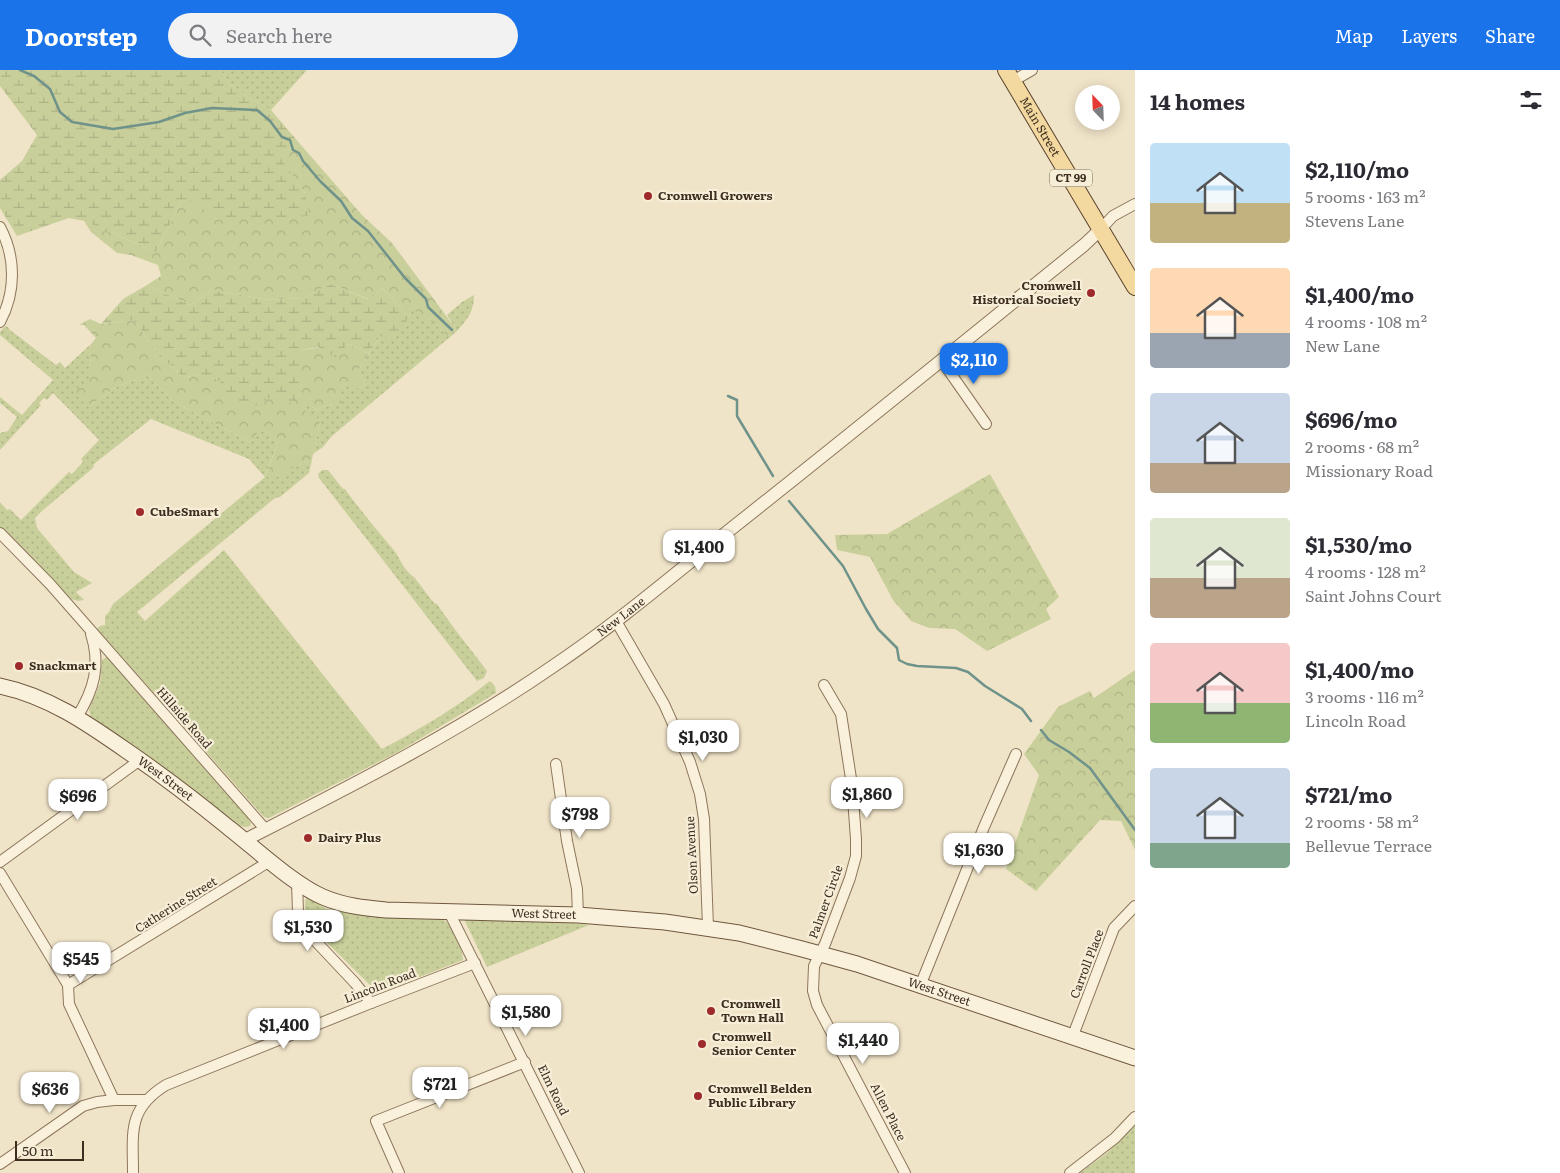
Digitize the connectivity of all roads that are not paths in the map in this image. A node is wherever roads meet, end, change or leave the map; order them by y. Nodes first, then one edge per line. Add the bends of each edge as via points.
1 (1032, 70) edge
2 (1008, 73) edge
3 (1135, 204) edge
4 (0, 228) edge
5 (1101, 229) junction
6 (1135, 286) edge
7 (0, 322) edge
8 (942, 361) junction
9 (986, 424) dead end
10 (0, 533) edge
11 (616, 621) junction
12 (84, 622) junction
13 (824, 685) dead end
14 (0, 686) edge
15 (77, 717) junction
16 (1016, 754) dead end
17 (140, 760) junction
18 (556, 764) dead end
19 (266, 830) junction
20 (245, 840) junction
21 (270, 861) junction
22 (0, 862) edge
23 (0, 873) edge
24 (297, 882) junction
25 (1135, 906) edge
26 (450, 912) junction
27 (578, 915) junction
28 (708, 927) junction
29 (820, 954) junction
30 (475, 963) junction
31 (68, 985) junction
32 (920, 986) junction
33 (370, 1003) junction
34 (1072, 1038) junction
35 (1135, 1058) edge
36 (525, 1062) junction
37 (114, 1100) junction
38 (145, 1100) junction
39 (1135, 1117) edge
40 (0, 1164) edge
41 (133, 1173) edge
42 (399, 1173) edge
43 (579, 1173) edge
44 (905, 1173) edge
45 (1070, 1173) edge

1 - 2 street
2 - 5 main road, Main Street / CT 99
3 - 5 street via 1113,216
4 - 7 street via 11,256 12,280 9,300
5 - 6 main road, Main Street / CT 99
5 - 8 street, New Lane
8 - 9 street
8 - 11 street, New Lane
10 - 12 street, Hillside Road
11 - 19 street, New Lane via 554,666 469,720
11 - 28 street, Olson Avenue via 664,704 690,762 700,794
12 - 15 street, Hillside Road via 95,646 96,674 87,702
12 - 19 street, Hillside Road
13 - 29 street, Palmer Circle via 841,714 852,785 856,856
14 - 15 main road, West Street via 43,698
15 - 17 main road, West Street
16 - 32 street
17 - 20 main road, West Street
17 - 22 street
18 - 27 street via 577,890
19 - 20 street, New Lane
20 - 21 main road, West Street
21 - 24 main road, West Street
21 - 31 street, Catherine Street
23 - 31 street
24 - 26 main road, West Street via 322,897 349,905
24 - 33 street via 298,912 306,930 356,983
25 - 34 street, Carroll Place via 1114,928
26 - 27 main road, West Street
26 - 30 street, Elm Road
27 - 28 main road, West Street
28 - 29 main road, West Street
29 - 32 main road, West Street
29 - 44 street, Allen Place via 813,973 817,1004
30 - 33 street, Lincoln Road
30 - 36 street, Elm Road
31 - 37 street via 68,1004
32 - 34 main road, West Street
33 - 38 street, Lincoln Road via 181,1078
34 - 35 main road, West Street
36 - 42 street via 376,1121
36 - 43 street, Elm Road
37 - 38 street
37 - 40 street via 83,1106
38 - 41 street, Lincoln Road via 134,1123
39 - 45 street via 1115,1138

